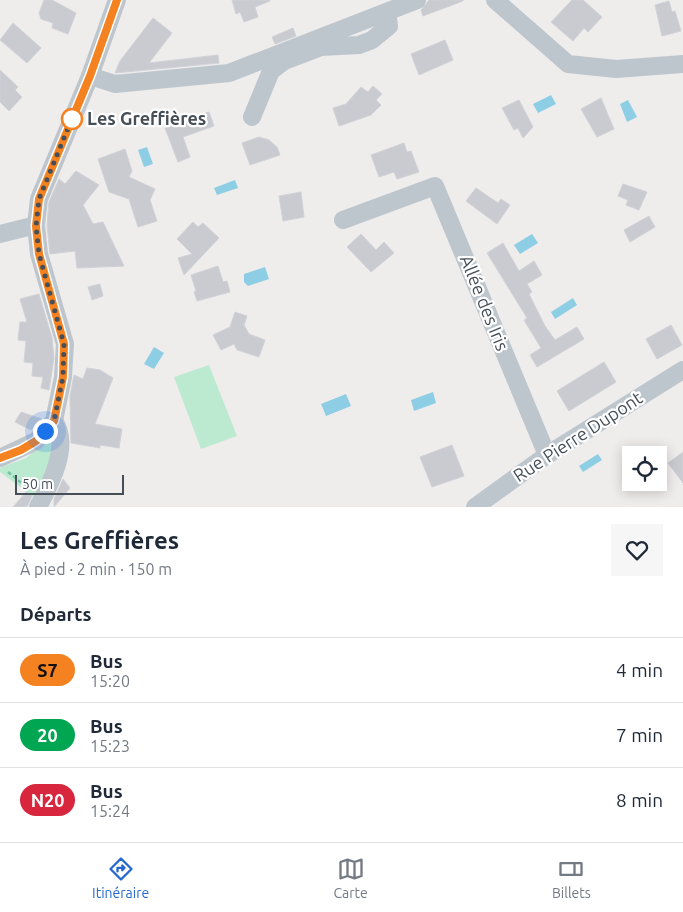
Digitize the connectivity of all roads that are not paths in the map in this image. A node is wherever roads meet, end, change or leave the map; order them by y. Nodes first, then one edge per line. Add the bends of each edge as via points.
1 (117, 0) edge
2 (417, 0) edge
3 (495, 0) edge
4 (387, 12) junction
5 (683, 64) edge
6 (90, 76) junction
7 (252, 118) dead end
8 (343, 220) dead end
9 (36, 226) junction
10 (0, 234) edge
11 (683, 370) edge
12 (54, 421) junction
13 (547, 455) junction
14 (1, 463) edge
15 (40, 503) edge
16 (475, 507) edge

1 - 6 street
2 - 4 street
3 - 5 street via 568,64 616,69
4 - 6 street via 228,74 115,84
4 - 7 street via 389,26 372,40 359,45 321,47 284,60 272,71
6 - 9 street via 39,199
8 - 13 street, Allée des Iris via 435,186
9 - 10 street
9 - 12 street via 39,254 64,344 63,377
11 - 13 street, Rue Pierre Dupont
12 - 14 street via 36,441
12 - 15 street via 59,428 60,446 55,468
13 - 16 street, Rue Pierre Dupont

